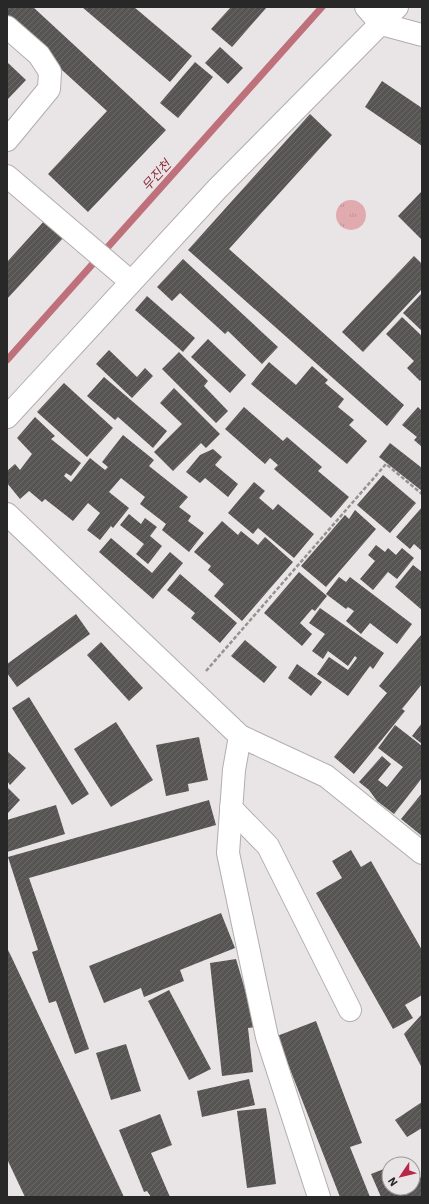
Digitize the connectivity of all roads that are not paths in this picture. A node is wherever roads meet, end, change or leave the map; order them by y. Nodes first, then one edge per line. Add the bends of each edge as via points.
1 (366, 7) edge
2 (397, 7) edge
3 (381, 24) junction
4 (7, 26) edge
5 (422, 35) edge
6 (7, 140) edge
7 (7, 176) edge
8 (131, 282) junction
9 (7, 417) edge
10 (7, 514) edge
11 (240, 736) junction
12 (231, 808) junction
13 (422, 853) edge
14 (350, 1010) dead end
15 (319, 1197) edge

1 - 3 street
2 - 3 street
3 - 5 street
3 - 8 street via 216,189
4 - 6 street via 39,55 50,72 49,88
7 - 8 street
8 - 9 street
10 - 11 street
11 - 12 street
11 - 13 street via 326,776
12 - 14 street via 268,846
12 - 15 street via 228,853 267,1037

